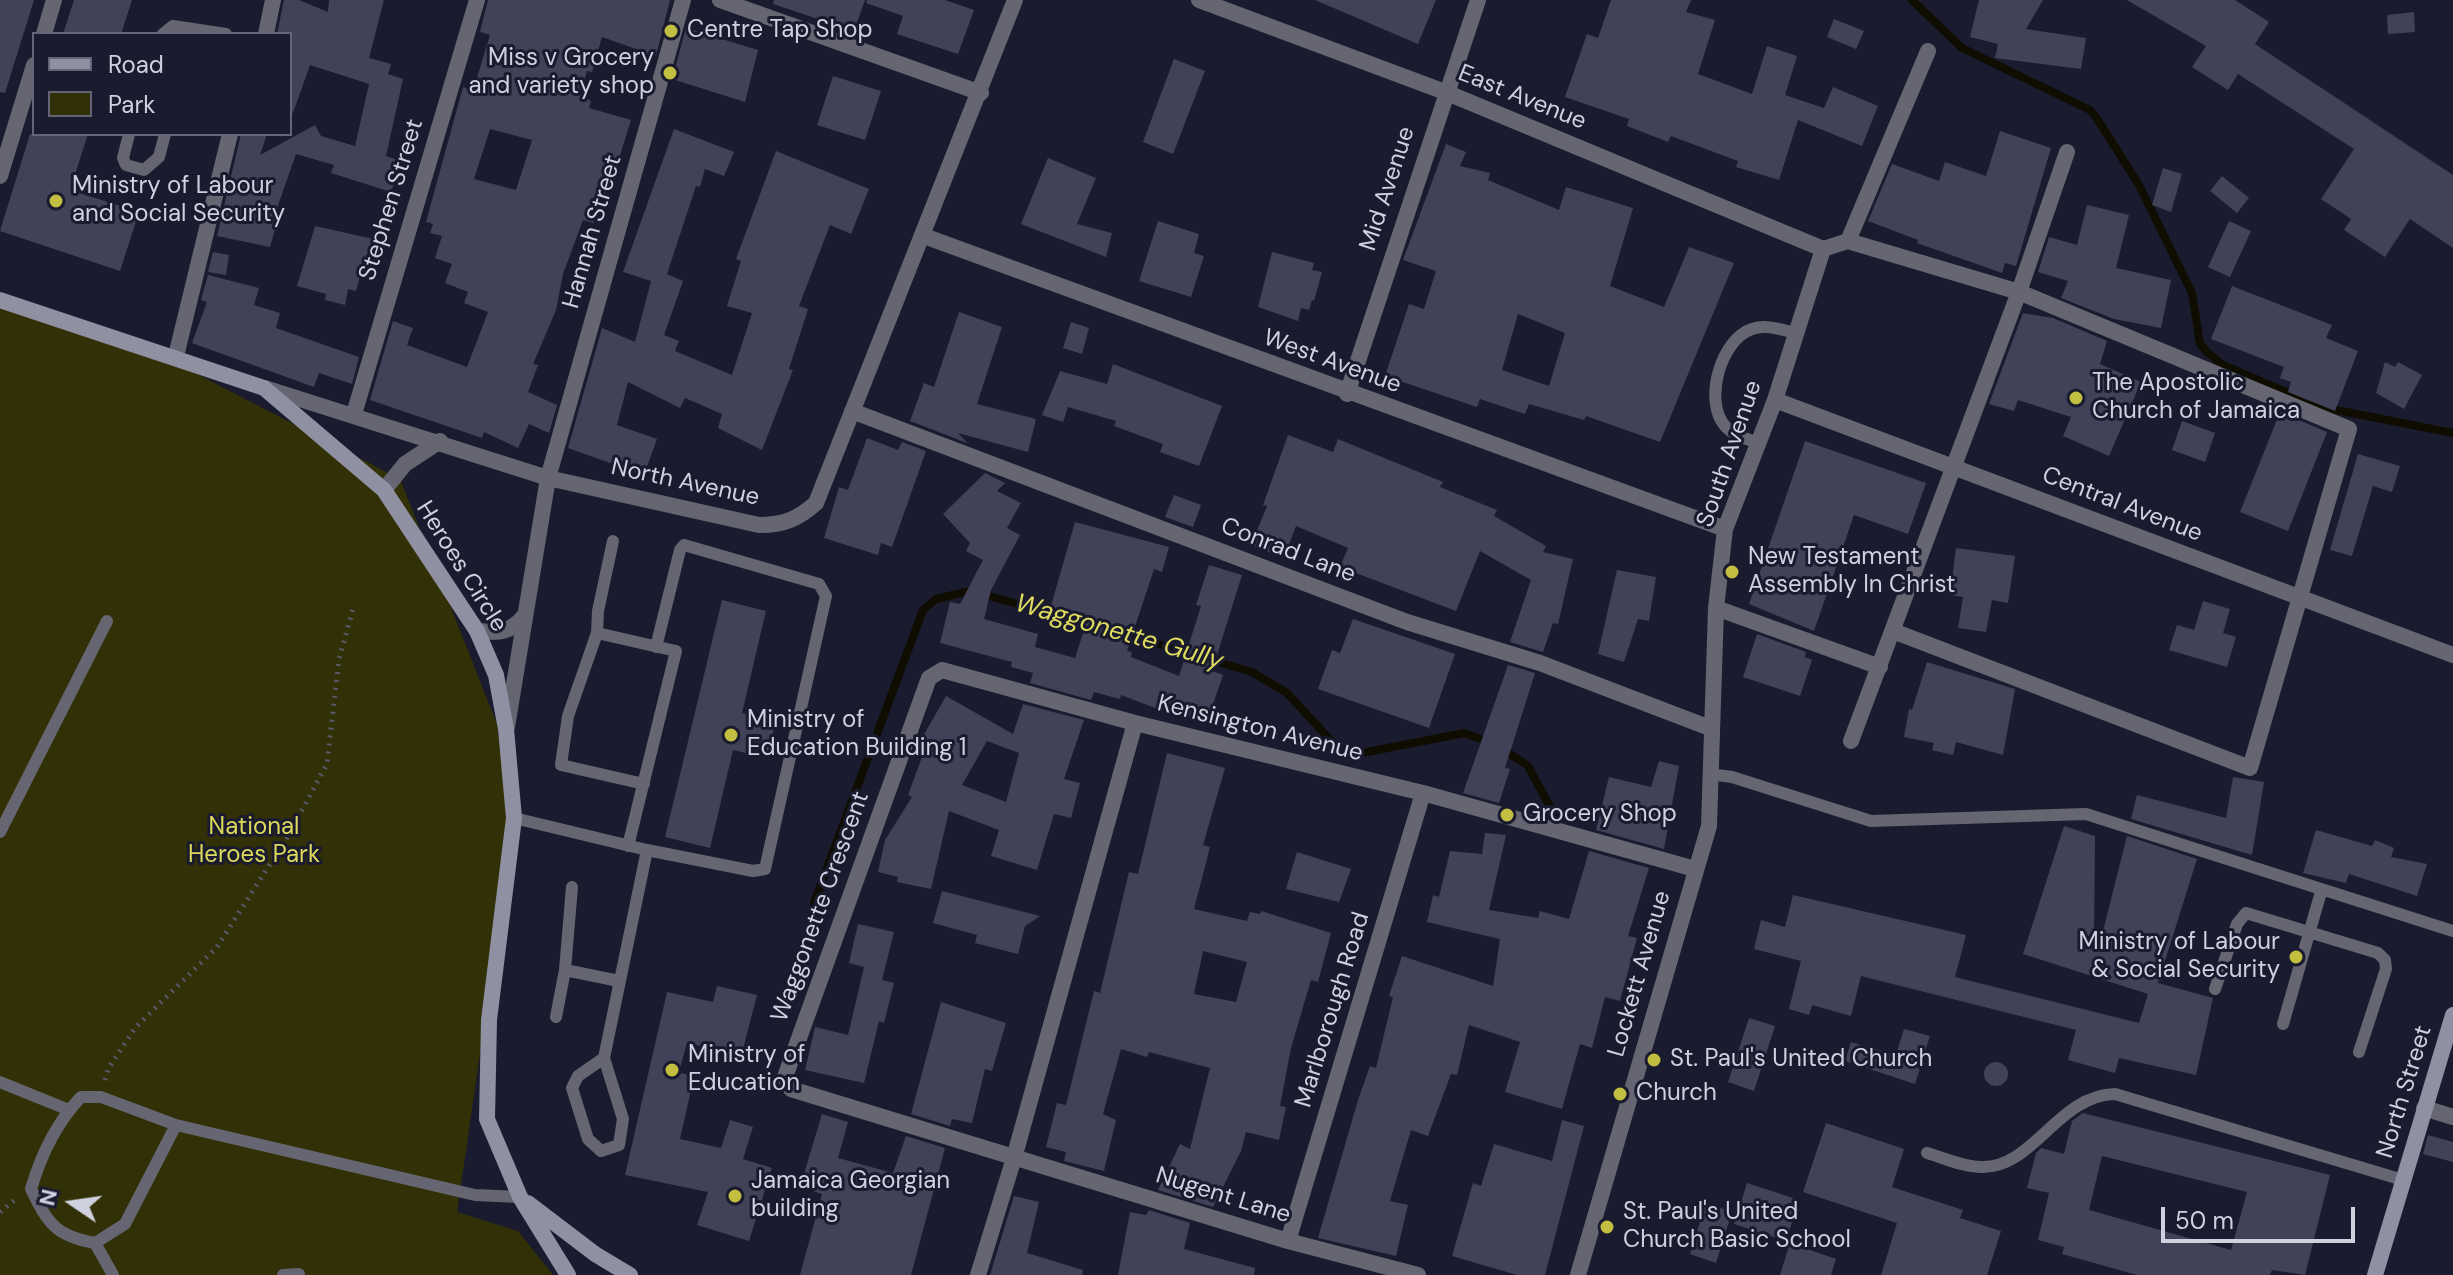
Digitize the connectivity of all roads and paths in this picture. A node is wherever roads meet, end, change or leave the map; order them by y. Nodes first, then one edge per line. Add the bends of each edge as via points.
1 (54, 0) edge
2 (273, 0) edge
3 (477, 0) edge
4 (683, 0) edge
5 (720, 0) edge
6 (1015, 0) edge
7 (1199, 0) edge
8 (1478, 0) edge
9 (45, 32) edge
10 (166, 32) edge
11 (196, 32) edge
12 (266, 32) edge
13 (1928, 51) dead end
14 (32, 72) edge
15 (1445, 92) junction
16 (981, 93) junction
17 (128, 136) edge
18 (164, 136) edge
19 (230, 136) edge
20 (2067, 152) dead end
21 (0, 176) edge
22 (924, 236) junction
23 (1848, 241) junction
24 (1823, 249) junction
25 (2019, 292) junction
26 (0, 300) edge
27 (1796, 333) junction
28 (176, 356) junction
29 (264, 388) junction
30 (1347, 394) junction
31 (1775, 400) junction
32 (852, 411) junction
33 (354, 414) junction
34 (440, 441) junction
35 (1758, 443) junction
36 (1951, 466) junction
37 (548, 478) junction
38 (384, 490) junction
39 (1725, 529) junction
40 (613, 541) dead end
41 (2300, 597) junction
42 (1716, 608) junction
43 (353, 609) dead end
44 (526, 614) junction
45 (107, 621) dead end
46 (477, 631) junction
47 (1893, 631) junction
48 (597, 633) junction
49 (656, 647) junction
50 (2453, 655) edge
51 (1880, 667) junction
52 (1135, 723) junction
53 (1710, 728) junction
54 (506, 729) junction
55 (1851, 741) dead end
56 (1709, 774) junction
57 (644, 784) junction
58 (1423, 793) junction
59 (514, 818) junction
60 (0, 832) edge
61 (628, 846) junction
62 (647, 850) junction
63 (1695, 869) junction
64 (572, 887) dead end
65 (2321, 892) junction
66 (2453, 931) edge
67 (2308, 932) junction
68 (565, 970) junction
69 (619, 981) junction
70 (2215, 989) dead end
71 (2453, 1015) edge
72 (556, 1017) dead end
73 (2283, 1024) dead end
74 (2359, 1052) dead end
75 (604, 1058) junction
76 (0, 1082) edge
77 (101, 1097) junction
78 (2424, 1108) junction
79 (69, 1110) junction
80 (2453, 1117) edge
81 (176, 1125) junction
82 (1927, 1153) dead end
83 (1014, 1158) junction
84 (2403, 1180) junction
85 (524, 1203) junction
86 (1288, 1241) junction
87 (95, 1243) junction
88 (299, 1274) edge
89 (113, 1275) edge
90 (283, 1275) edge
91 (568, 1275) edge
92 (630, 1275) edge
93 (978, 1275) edge
94 (1418, 1275) edge
95 (1578, 1275) edge
96 (2375, 1275) edge

1 - 9 street
2 - 12 street
3 - 33 street, Stephen Street
4 - 37 street, Hannah Street
5 - 16 street
6 - 16 street, North Avenue
7 - 15 street, East Avenue
8 - 15 street, Mid Avenue
10 - 11 lane via 173,26
13 - 23 street
14 - 21 street
15 - 24 street, East Avenue
15 - 30 street, Mid Avenue
16 - 22 street, North Avenue
17 - 18 lane via 126,165 144,170 159,157
19 - 28 street
20 - 25 street
22 - 30 street, West Avenue
22 - 32 street, North Avenue
23 - 24 street
23 - 25 street
24 - 27 street, South Avenue
25 - 36 street
25 - 41 street via 2349,429
26 - 28 main road, Heroes Circle
27 - 31 street, South Avenue
27 - 35 lane via 1757,327 1744,332 1725,357 1714,400 1718,414 1731,432
28 - 29 main road, Heroes Circle
29 - 33 street, North Avenue
29 - 38 main road, Heroes Circle
30 - 39 street, West Avenue
31 - 35 street, South Avenue
31 - 36 street, Central Avenue
32 - 37 street, North Avenue via 816,503 780,525 746,523
32 - 53 street, Conrad Lane via 1407,622 1540,663
33 - 34 street, North Avenue
34 - 37 street, North Avenue
34 - 38 street via 405,464
35 - 39 street, South Avenue
36 - 41 street, Central Avenue
36 - 47 street
37 - 44 street, Hannah Street
38 - 46 main road, Heroes Circle
39 - 42 street, South Avenue
40 - 48 lane
41 - 47 street via 2250,768
41 - 50 street, Central Avenue
42 - 51 street
42 - 53 street, South Avenue
43 - 77 path via 339,659 327,764 217,947 135,1028 108,1069
44 - 46 street via 515,627 500,633
44 - 54 street, Hannah Street
45 - 60 lane
46 - 54 main road, Heroes Circle via 496,675
47 - 51 street
48 - 49 lane
48 - 57 lane via 568,716 561,765
49 - 57 lane via 676,651
49 - 62 lane via 684,545 819,584 826,596 765,869
51 - 55 street
52 - 58 street, Kensington Avenue
52 - 83 street, Kensington Avenue
52 - 83 street, Waggonette Crescent via 935,671 785,1077 791,1089
53 - 56 street, Lockett Avenue
54 - 59 main road, Heroes Circle
56 - 63 street, Lockett Avenue via 1709,826
56 - 65 lane via 1871,821 2086,814
57 - 61 lane
58 - 63 street, Kensington Avenue
58 - 86 street, Marlborough Road
59 - 61 lane
59 - 85 main road, Heroes Circle via 489,1020 486,1103 487,1119
61 - 62 lane
62 - 69 lane
63 - 95 street, Lockett Avenue
64 - 68 lane
65 - 66 lane
65 - 67 lane
67 - 70 lane via 2246,913 2240,917
67 - 73 lane
67 - 74 lane via 2378,953 2385,960
68 - 69 lane
68 - 72 lane
69 - 75 lane
71 - 78 main road, North Street
75 - 75 lane via 623,1119 619,1145 601,1151 588,1139 572,1088 578,1076
76 - 79 lane
77 - 79 lane via 81,1097
77 - 81 lane
78 - 80 street
78 - 84 main road, North Street
79 - 87 lane via 39,1163 31,1189 44,1217 67,1238
81 - 85 lane
81 - 87 lane via 125,1224
82 - 84 lane via 1979,1168 1998,1166 2076,1104 2097,1094 2115,1094
83 - 86 street, Nugent Lane
83 - 93 street, Kensington Avenue
84 - 96 main road, North Street
85 - 91 main road, Heroes Circle
85 - 92 main road
86 - 94 street, Nugent Lane
87 - 89 lane
88 - 90 lane

